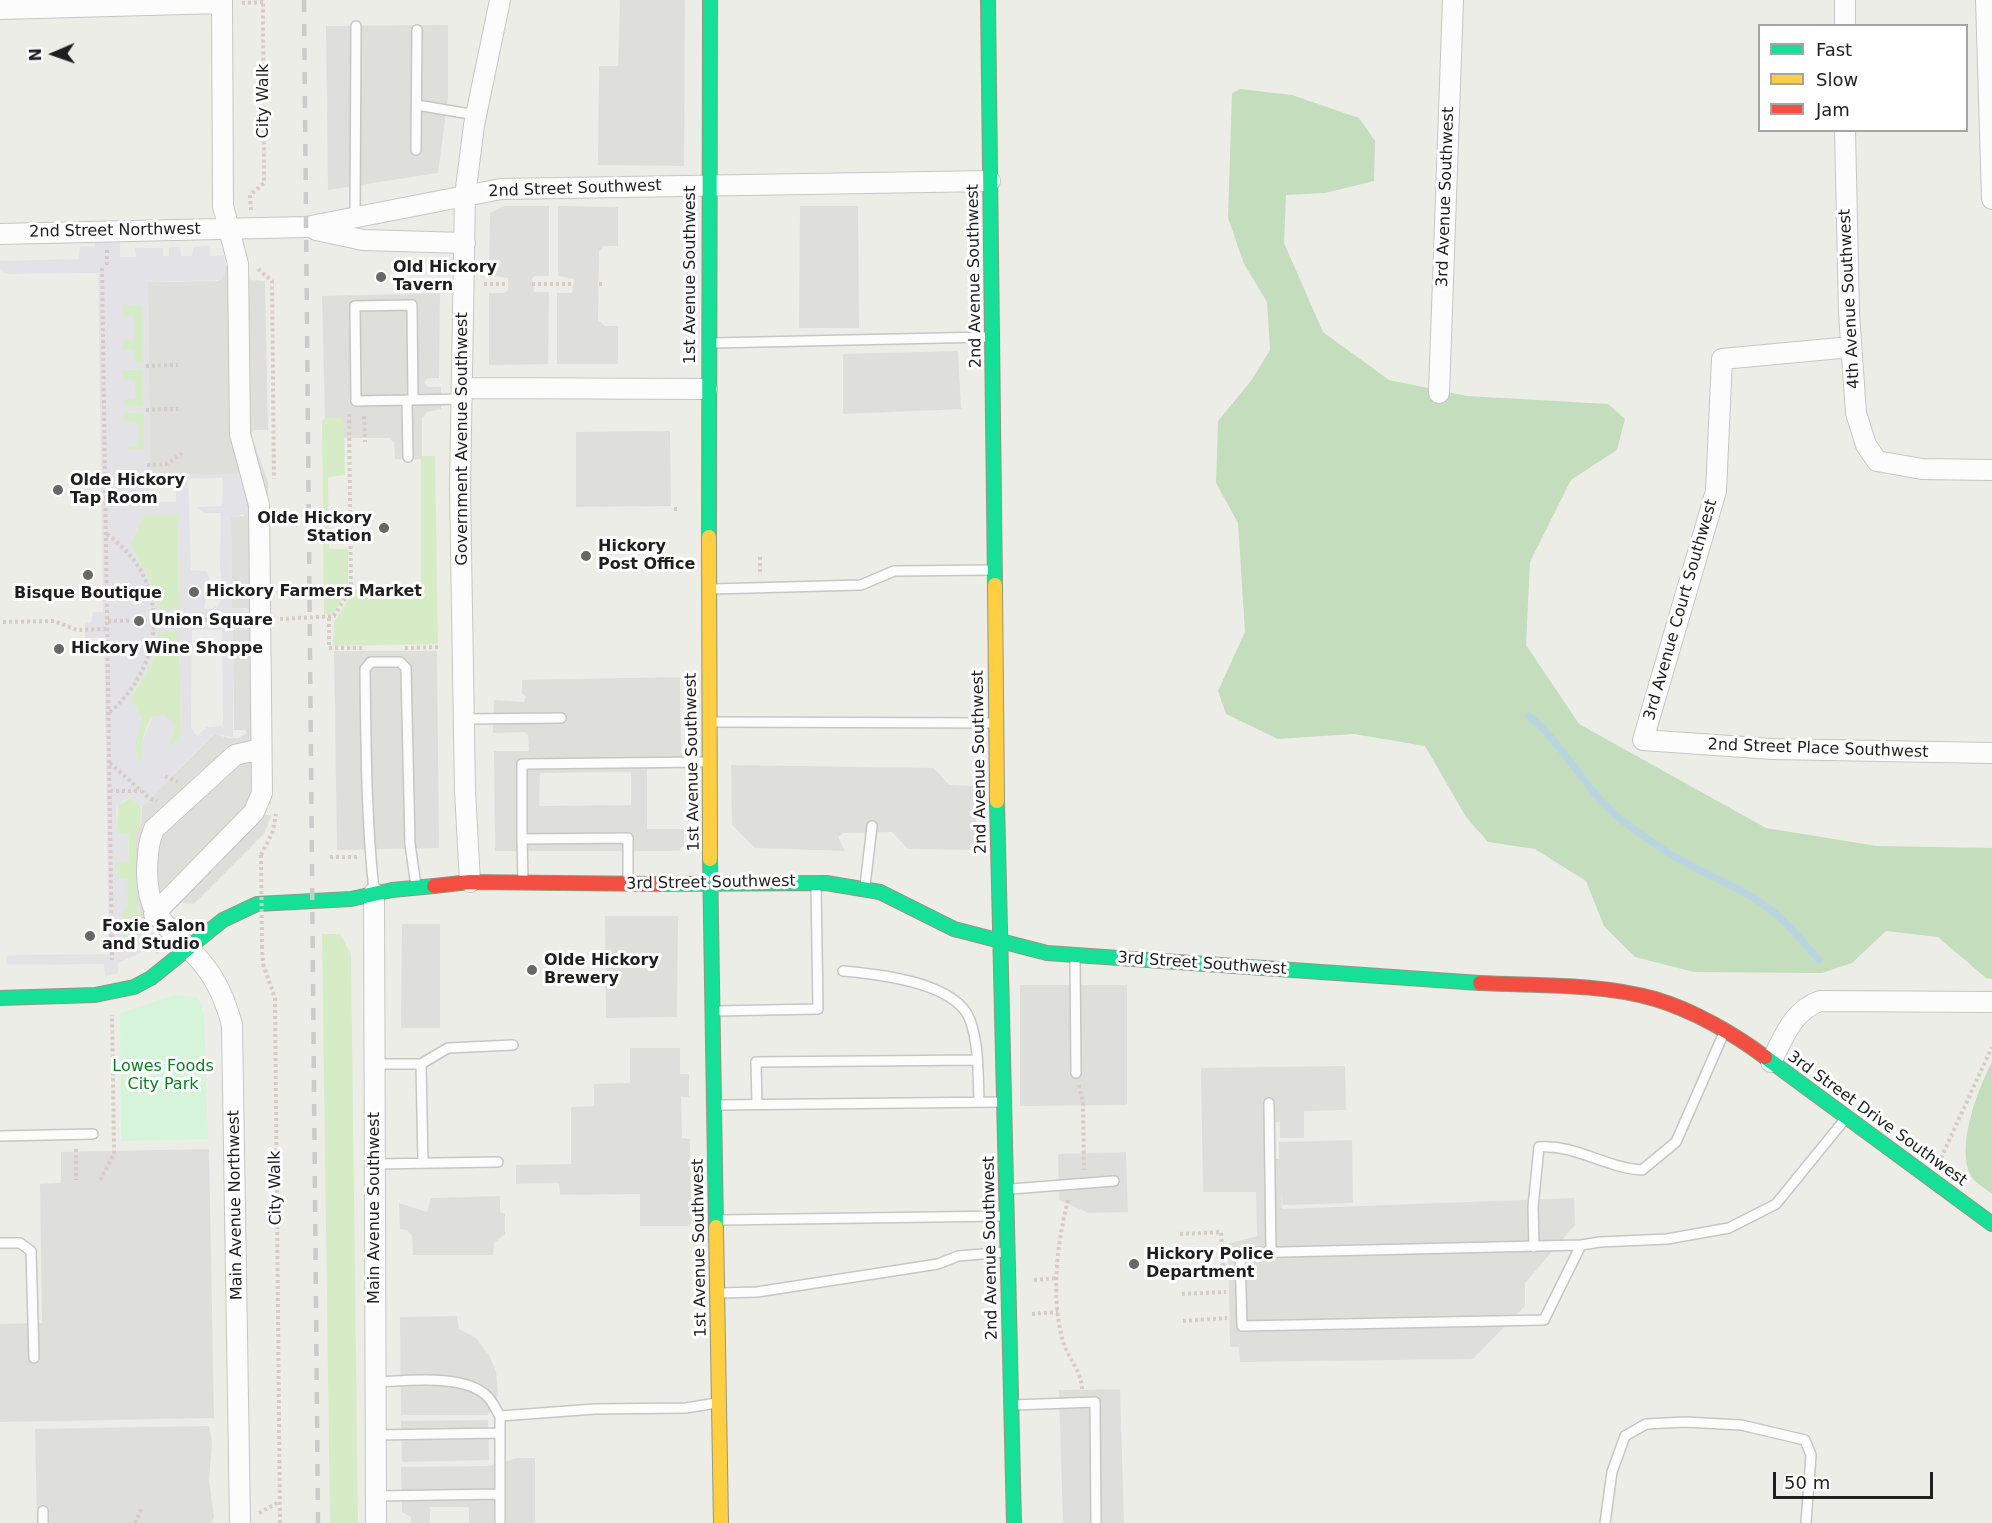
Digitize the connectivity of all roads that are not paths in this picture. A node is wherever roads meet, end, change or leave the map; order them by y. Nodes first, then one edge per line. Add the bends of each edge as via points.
1 (500, 0) edge
2 (710, 0) edge
3 (988, 0) edge
4 (1453, 0) edge
5 (1845, 0) edge
6 (1986, 0) edge
7 (227, 2) edge
8 (96, 3) edge
9 (0, 9) edge
10 (1845, 24) edge
11 (356, 26) dead end
12 (417, 30) dead end
13 (417, 105) junction
14 (476, 115) junction
15 (1845, 132) edge
16 (416, 150) dead end
17 (990, 181) junction
18 (708, 184) junction
19 (465, 196) junction
20 (1992, 199) edge
21 (355, 219) junction
22 (306, 227) junction
23 (229, 228) junction
24 (0, 234) edge
25 (465, 243) junction
26 (992, 337) junction
27 (707, 343) junction
28 (1851, 346) junction
29 (707, 389) junction
30 (1439, 393) dead end
31 (463, 394) junction
32 (410, 400) junction
33 (408, 457) dead end
34 (1992, 470) edge
35 (994, 570) junction
36 (708, 589) junction
37 (561, 718) dead end
38 (464, 719) junction
39 (708, 722) junction
40 (996, 723) junction
41 (1643, 740) joint
42 (260, 749) junction
43 (1992, 753) edge
44 (709, 762) junction
45 (872, 826) dead end
46 (522, 839) junction
47 (470, 882) junction
48 (523, 883) junction
49 (711, 883) junction
50 (816, 883) junction
51 (628, 884) junction
52 (417, 887) junction
53 (865, 888) junction
54 (374, 893) junction
55 (154, 914) junction
56 (1000, 942) junction
57 (188, 949) junction
58 (1075, 955) junction
59 (843, 971) dead end
60 (0, 998) edge
61 (1992, 1002) edge
62 (713, 1011) junction
63 (1724, 1032) junction
64 (513, 1045) dead end
65 (977, 1060) junction
66 (1771, 1062) junction
67 (375, 1064) junction
68 (421, 1064) junction
69 (1076, 1073) road end
70 (979, 1102) junction
71 (1004, 1102) junction
72 (1269, 1103) dead end
73 (757, 1104) junction
74 (714, 1105) junction
75 (1846, 1118) junction
76 (93, 1134) dead end
77 (0, 1136) edge
78 (498, 1162) dead end
79 (423, 1163) junction
80 (375, 1164) junction
81 (1114, 1181) dead end
82 (1006, 1190) junction
83 (1006, 1216) junction
84 (716, 1220) junction
85 (1992, 1224) edge
86 (0, 1243) edge
87 (1581, 1245) junction
88 (1534, 1246) junction
89 (1007, 1252) junction
90 (1271, 1252) junction
91 (717, 1294) junction
92 (34, 1358) dead end
93 (375, 1382) junction
94 (718, 1403) junction
95 (1011, 1405) junction
96 (500, 1416) junction
97 (500, 1432) junction
98 (376, 1436) junction
99 (500, 1494) junction
100 (376, 1496) junction
101 (43, 1511) dead end
102 (43, 1523) edge
103 (240, 1523) edge
104 (376, 1523) edge
105 (500, 1523) edge
106 (721, 1523) edge
107 (1014, 1523) edge
108 (1096, 1523) edge
109 (1605, 1523) edge
110 (1806, 1523) edge

1 - 14 street, Government Avenue Southwest
2 - 18 main road, 1st Avenue Southwest
3 - 17 main road, 2nd Avenue Southwest
4 - 30 street, 3rd Avenue Southwest
5 - 10 street
6 - 20 street
7 - 8 street
7 - 23 street via 224,206
8 - 9 street
11 - 21 lane
12 - 13 lane
13 - 14 lane
13 - 16 lane
14 - 19 street, Government Avenue Southwest
15 - 28 street, 4th Avenue Southwest
17 - 18 street, 2nd Street Southwest
17 - 26 main road, 2nd Avenue Southwest
18 - 19 street, 2nd Street Southwest via 501,189
18 - 27 main road, 1st Avenue Southwest
19 - 21 street, 2nd Street Southwest
19 - 25 street, Government Avenue Southwest
21 - 22 street, 2nd Street Southwest
22 - 23 street, 2nd Street Southwest
22 - 25 street, 2nd Street Southwest via 363,240
23 - 24 street, 2nd Street Northwest
23 - 42 street via 238,264 240,434 260,505
25 - 31 street, Government Avenue Southwest
26 - 27 lane
26 - 35 main road, 2nd Avenue Southwest
27 - 29 main road, 1st Avenue Southwest
28 - 34 street, 4th Avenue Southwest via 1858,426 1877,461 1922,469
28 - 41 street, 3rd Avenue Court Southwest via 1722,359 1716,491
29 - 31 street
29 - 36 main road, 1st Avenue Southwest
31 - 32 lane
31 - 38 street, Government Avenue Southwest via 460,488
32 - 32 lane via 412,305 355,306 360,401
32 - 33 lane
35 - 36 lane via 894,571 861,585
35 - 40 main road, 2nd Avenue Southwest
36 - 39 main road, 1st Avenue Southwest
37 - 38 lane
38 - 47 street, Government Avenue Southwest
39 - 40 lane
39 - 44 main road, 1st Avenue Southwest
40 - 56 main road, 2nd Avenue Southwest
41 - 43 street, 2nd Street Place Southwest via 1772,749
42 - 55 street via 262,792 254,813
42 - 55 street via 234,755 154,829 148,843 147,890
44 - 46 lane via 522,764
44 - 49 main road, 1st Avenue Southwest
45 - 53 lane
46 - 48 lane
46 - 51 lane via 627,838
47 - 48 main road, 3rd Street Southwest
47 - 52 main road, 3rd Street Southwest
48 - 51 main road, 3rd Street Southwest
49 - 50 main road, 3rd Street Southwest
49 - 51 main road, 3rd Street Southwest
49 - 62 main road, 1st Avenue Southwest
50 - 53 main road, 3rd Street Southwest
50 - 62 lane via 818,1009
52 - 54 main road, 3rd Street Southwest
52 - 54 lane via 410,844 406,668 400,662 372,663 365,669 369,845
53 - 56 main road, 3rd Street Southwest via 900,900 954,929
54 - 57 main road, 3rd Street Southwest via 351,899 257,904 223,920
54 - 67 street, Main Avenue Southwest
55 - 57 street, Main Avenue Northwest
56 - 58 main road, 3rd Street Southwest
56 - 71 main road, 2nd Avenue Southwest
57 - 60 main road, 3rd Street Southwest via 151,978 111,993
57 - 103 street, Main Avenue Northwest via 203,964 226,1000 232,1025
58 - 63 main road, 3rd Street Southwest via 1618,990 1690,1013
58 - 69 lane
59 - 65 lane via 883,975 924,986 959,1002 970,1020
61 - 66 street via 1820,1001 1806,1005 1796,1015
62 - 74 main road, 1st Avenue Southwest
63 - 66 main road, 3rd Street Southwest
63 - 88 lane via 1676,1142 1642,1170 1627,1169 1570,1149 1539,1147
64 - 68 lane via 448,1048
65 - 70 lane
65 - 73 lane via 756,1062
66 - 75 main road, 3rd Street Drive Southwest
67 - 68 lane
67 - 80 street, Main Avenue Southwest
68 - 79 lane
70 - 71 lane
70 - 73 lane
71 - 82 main road, 2nd Avenue Southwest
72 - 90 lane
73 - 74 lane
74 - 84 main road, 1st Avenue Southwest
75 - 85 main road, 3rd Street Drive Southwest
75 - 87 lane via 1776,1204 1729,1228 1667,1239
76 - 77 lane
78 - 79 lane
79 - 80 lane
80 - 93 street, Main Avenue Southwest
81 - 82 lane
82 - 83 main road, 2nd Avenue Southwest
83 - 84 lane
83 - 89 main road, 2nd Avenue Southwest
84 - 91 main road, 1st Avenue Southwest
86 - 92 lane via 20,1243 31,1251
87 - 88 lane
87 - 90 lane via 1544,1320 1242,1326 1240,1253
88 - 90 lane
89 - 91 lane via 958,1256 938,1264 757,1292
89 - 95 main road, 2nd Avenue Southwest
91 - 94 main road, 1st Avenue Southwest
93 - 96 lane via 441,1380 474,1387 487,1396
93 - 98 street, Main Avenue Southwest
94 - 96 lane via 686,1408
94 - 106 main road, 1st Avenue Southwest
95 - 107 main road, 2nd Avenue Southwest
95 - 108 lane via 1095,1402
96 - 97 lane
97 - 98 lane
97 - 99 lane
98 - 100 street, Main Avenue Southwest
99 - 100 lane
99 - 105 lane
100 - 104 street, Main Avenue Southwest
101 - 102 lane
109 - 110 lane via 1612,1472 1625,1436 1646,1424 1685,1422 1741,1425 1805,1440 1811,1455

